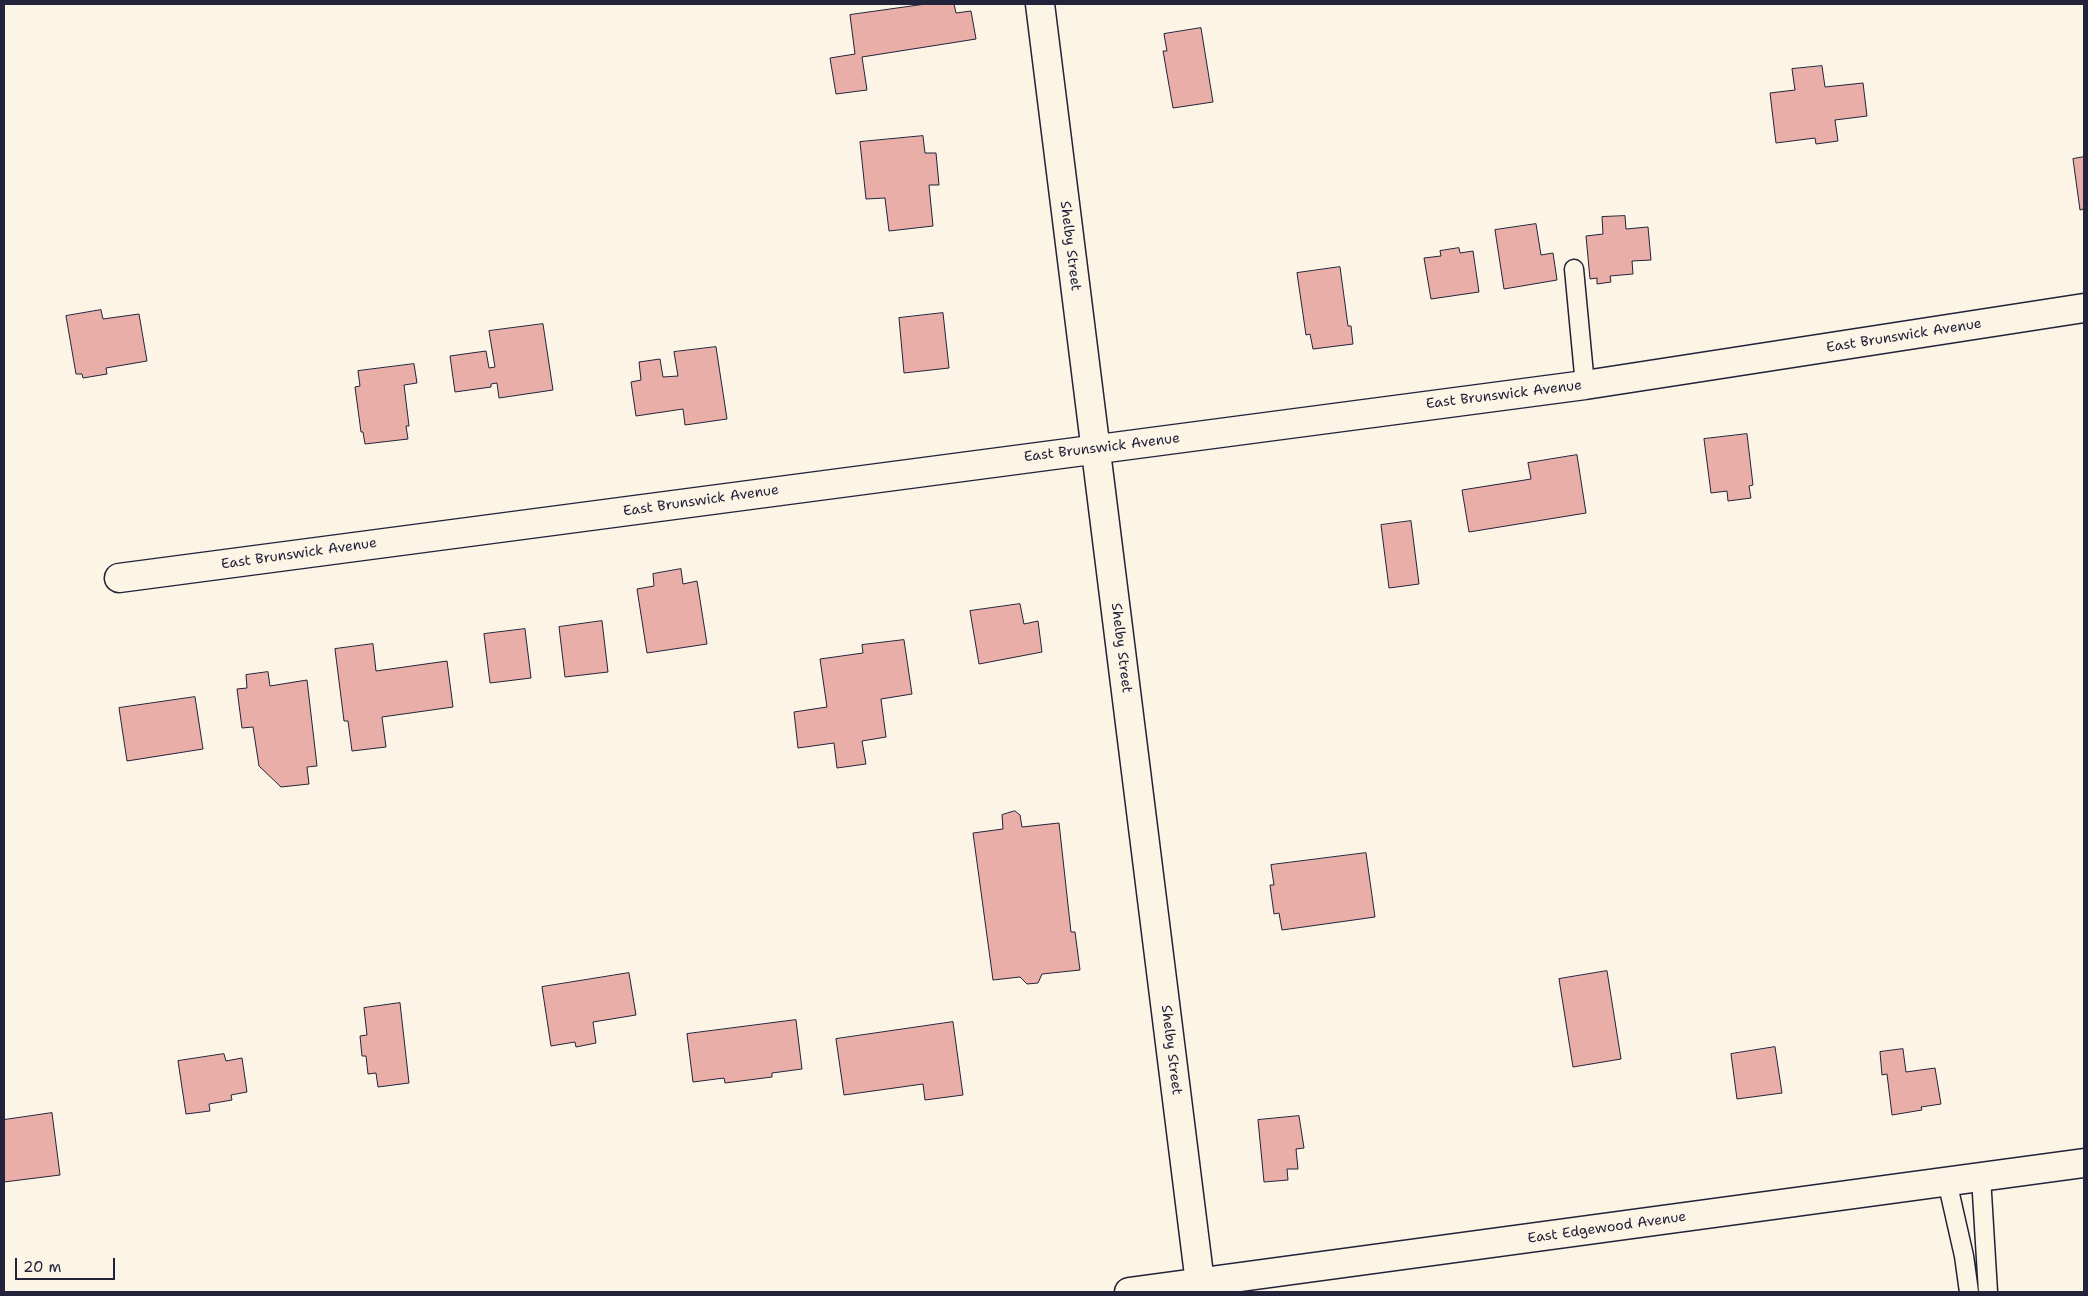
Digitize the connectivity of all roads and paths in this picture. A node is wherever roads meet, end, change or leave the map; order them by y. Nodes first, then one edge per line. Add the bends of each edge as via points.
1 (1040, 4) edge
2 (1574, 269) dead end
3 (2084, 308) edge
4 (1585, 385) junction
5 (1095, 449) junction
6 (119, 578) dead end
7 (2084, 1163) edge
8 (1981, 1177) junction
9 (1947, 1181) junction
10 (1201, 1288) edge
11 (1129, 1292) edge
12 (1969, 1292) edge
13 (1988, 1292) edge

1 - 5 street, Shelby Street
2 - 4 lane
3 - 4 street, East Brunswick Avenue
4 - 5 street, East Brunswick Avenue
5 - 6 street, East Brunswick Avenue
5 - 10 street, Shelby Street
7 - 8 street, East Edgewood Avenue
8 - 9 street, East Edgewood Avenue
8 - 13 lane
9 - 10 street, East Edgewood Avenue
9 - 12 lane
10 - 11 street, East Edgewood Avenue

